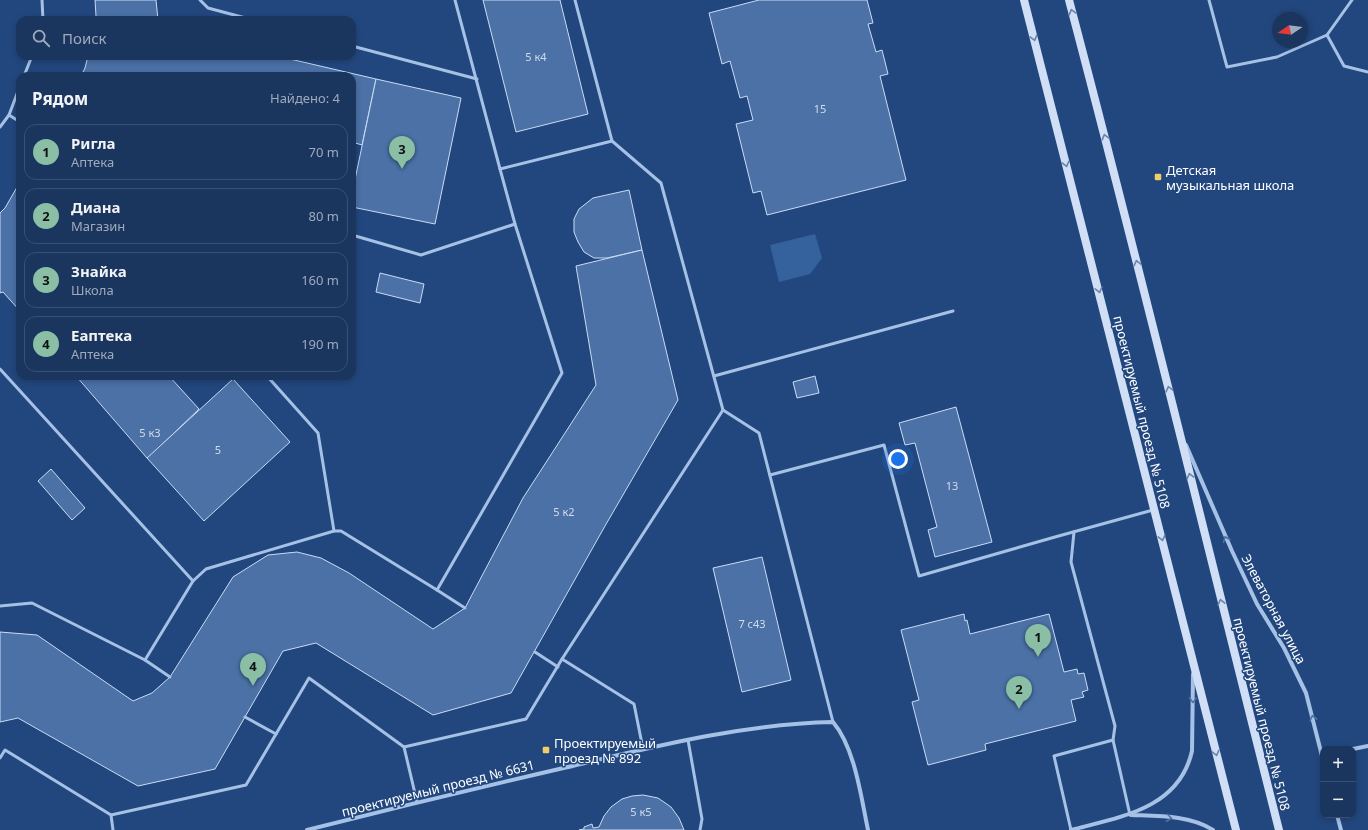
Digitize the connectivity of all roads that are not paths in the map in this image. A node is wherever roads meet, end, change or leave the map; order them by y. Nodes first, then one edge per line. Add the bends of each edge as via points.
1 (42, 0) edge
2 (200, 0) edge
3 (455, 0) edge
4 (575, 0) edge
5 (1024, 0) edge
6 (1069, 0) edge
7 (1209, 0) edge
8 (1352, 0) edge
9 (42, 16) edge
10 (238, 16) edge
11 (1328, 35) junction
12 (356, 47) edge
13 (30, 60) edge
14 (26, 72) edge
15 (1368, 72) edge
16 (476, 79) junction
17 (16, 97) edge
18 (9, 115) junction
19 (16, 119) edge
20 (0, 127) edge
21 (612, 141) junction
22 (500, 169) junction
23 (515, 224) junction
24 (356, 236) edge
25 (953, 311) dead end
26 (0, 368) edge
27 (714, 376) junction
28 (271, 380) edge
29 (723, 410) junction
30 (1178, 427) junction
31 (770, 475) junction
32 (1155, 509) junction
33 (334, 531) junction
34 (1074, 532) junction
35 (193, 581) junction
36 (437, 590) junction
37 (0, 606) edge
38 (466, 608) dead end
39 (535, 652) dead end
40 (562, 659) junction
41 (145, 660) junction
42 (1193, 661) junction
43 (558, 667) junction
44 (170, 678) dead end
45 (245, 717) dead end
46 (833, 722) junction
47 (276, 734) junction
48 (688, 740) junction
49 (1113, 740) junction
50 (1368, 746) edge
51 (404, 747) junction
52 (1320, 747) edge
53 (1356, 748) edge
54 (643, 749) junction
55 (0, 758) edge
56 (417, 802) junction
57 (112, 815) junction
58 (1130, 815) junction
59 (1338, 818) edge
60 (113, 830) edge
61 (307, 830) edge
62 (700, 830) edge
63 (868, 830) edge
64 (1071, 830) edge
65 (1213, 830) edge
66 (1236, 830) edge
67 (1279, 830) edge
68 (1341, 830) edge

1 - 9 lane
2 - 10 lane via 208,8
3 - 16 lane
4 - 21 lane
5 -> 32 main road, проектируемый проезд № 5108
30 -> 6 main road, проектируемый проезд № 5108
7 - 11 lane via 1227,67 1277,57
8 - 11 lane
11 - 15 lane via 1344,66
12 - 16 lane
13 - 14 lane
16 - 22 lane
17 - 18 lane
18 - 19 lane
18 - 20 lane
21 - 22 lane
21 - 27 lane via 661,182
22 - 23 lane
23 - 24 lane via 421,255
23 - 36 lane via 562,374
25 - 27 lane
26 - 35 lane
27 - 29 lane
28 - 33 lane via 318,433
29 - 31 lane via 759,433
29 - 40 lane
52 -> 30 street, Элеваторная улица via 1306,693 1284,648 1257,604
67 -> 30 main road, проектируемый проезд № 5108
31 - 34 lane via 884,445 919,576
31 - 46 lane
32 - 34 lane
32 -> 42 main road, проектируемый проезд № 5108
33 - 35 lane via 206,569
33 - 36 lane via 341,531
34 - 49 lane via 1071,562 1115,726
35 - 41 lane
36 - 38 lane
37 - 41 lane via 32,603
39 - 43 lane
40 - 43 lane
40 - 54 lane via 634,704
41 - 44 lane
42 -> 58 street via 1193,736 1189,762 1179,782 1170,792
42 -> 66 main road, проектируемый проезд № 5108
43 - 51 lane via 526,719
45 - 47 lane
46 - 48 street, проектируемый проезд № 6631 via 729,732
46 - 63 street via 850,751
47 - 51 lane via 309,678
47 - 57 lane via 246,785
48 - 54 street, проектируемый проезд № 6631
48 - 62 lane via 702,819
49 - 58 lane
49 - 64 lane via 1054,756
50 - 53 street
51 - 56 lane
54 - 56 street, проектируемый проезд № 6631
55 - 57 lane via 5,750
56 - 61 street, проектируемый проезд № 6631
57 - 60 lane
58 - 64 street
58 -> 65 street via 1186,820 1206,825
59 - 68 street

